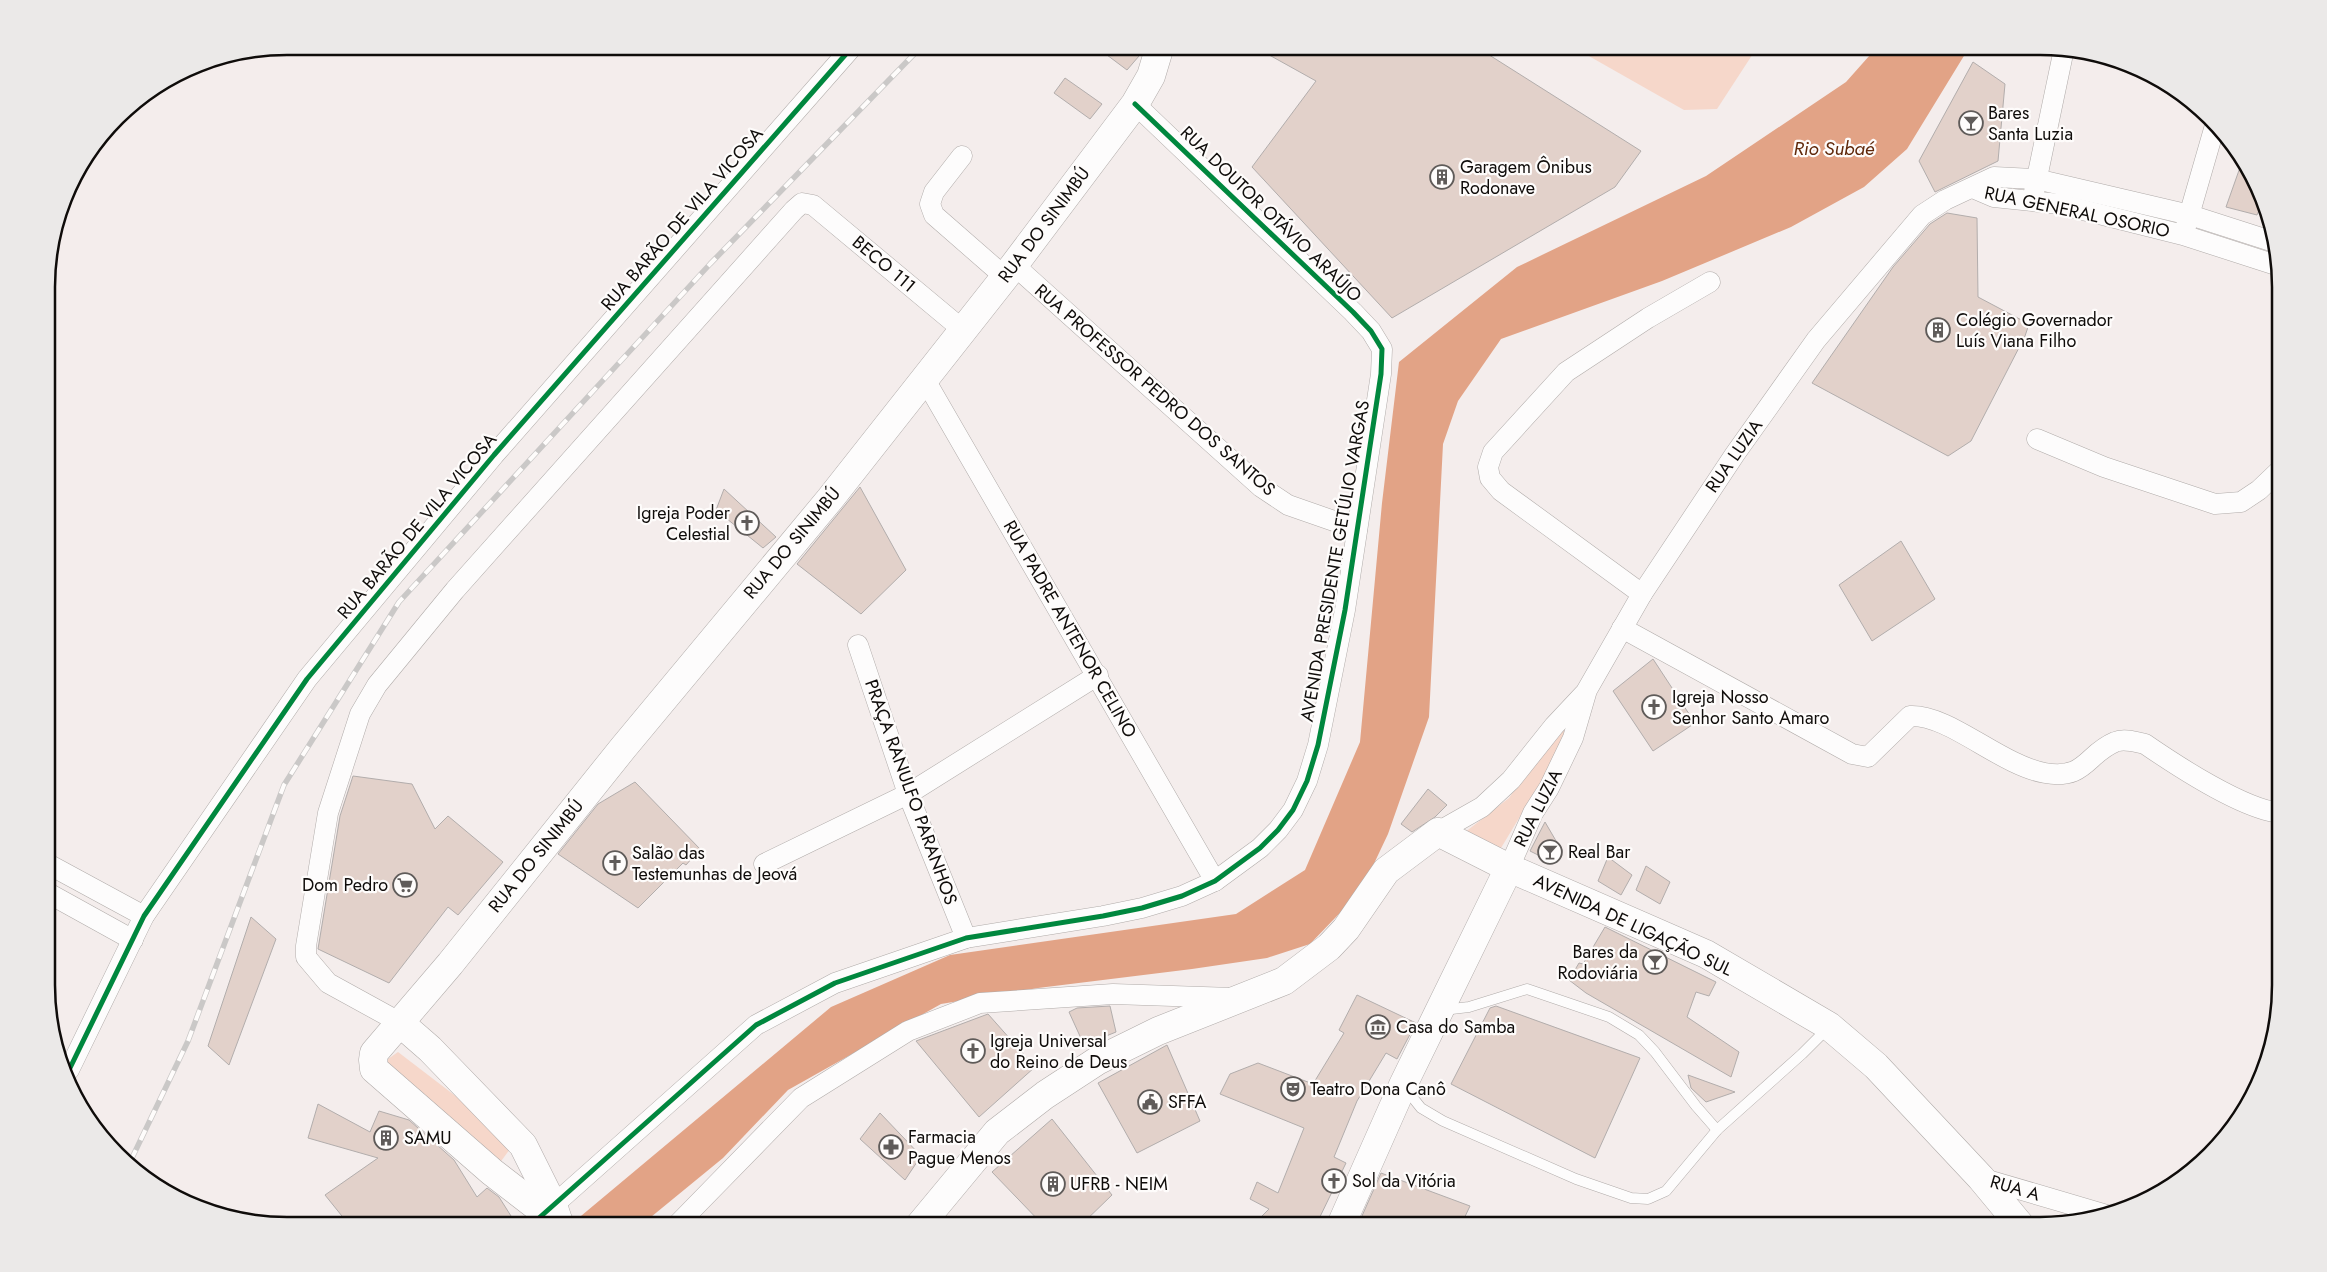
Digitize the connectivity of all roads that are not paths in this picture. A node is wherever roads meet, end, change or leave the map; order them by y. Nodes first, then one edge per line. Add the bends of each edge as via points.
1 (845, 55) edge
2 (1157, 55) edge
3 (2063, 56) edge
4 (1135, 104) junction
5 (2213, 133) edge
6 (962, 156) dead end
7 (2036, 179) junction
8 (1973, 188) junction
9 (2032, 201) junction
10 (2190, 215) junction
11 (2183, 235) junction
12 (2267, 240) edge
13 (2271, 263) edge
14 (1010, 271) junction
15 (1710, 282) dead end
16 (963, 330) junction
17 (1382, 350) joint
18 (924, 378) junction
19 (2037, 439) dead end
20 (2272, 478) edge
21 (1357, 529) junction
22 (1642, 594) junction
23 (1622, 628) junction
24 (858, 645) dead end
25 (1098, 675) junction
26 (1587, 690) junction
27 (908, 794) junction
28 (2272, 812) edge
29 (1438, 832) junction
30 (764, 864) dead end
31 (55, 868) edge
32 (1509, 868) junction
33 (1215, 882) junction
34 (55, 897) edge
35 (144, 916) junction
36 (966, 938) junction
37 (133, 940) junction
38 (1239, 998) junction
39 (1441, 1010) junction
40 (399, 1022) junction
41 (1830, 1026) junction
42 (70, 1066) edge
43 (1403, 1085) junction
44 (1717, 1130) junction
45 (522, 1145) junction
46 (492, 1172) junction
47 (1981, 1178) junction
48 (2093, 1211) edge
49 (548, 1217) edge
50 (549, 1217) edge
51 (550, 1217) edge
52 (685, 1217) edge
53 (926, 1217) edge
54 (1345, 1217) edge
55 (2013, 1217) edge

1 - 35 street, RUA BARÃO DE VILA VICOSA via 488,462 308,679
2 - 4 main road, RUA DO SINIMBÚ via 1151,76
3 - 7 street
4 - 14 main road, RUA DO SINIMBÚ
4 - 17 street, RUA DOUTOR OTÁVIO ARAÚJO via 1353,312 1371,331
5 - 10 street
6 - 14 street, RUA PROFESSOR PEDRO DOS SANTOS via 934,192 930,204 934,215
7 - 8 street, RUA GENERAL OSORIO via 1994,177
7 - 9 street
7 - 10 street, RUA GENERAL OSORIO
8 - 9 street, RUA GENERAL OSORIO via 1994,197
8 - 22 street, RUA LUZIA via 1922,214 1816,340 1734,454
9 - 11 street, RUA GENERAL OSORIO via 2059,204
10 - 11 street
10 - 12 street, RUA GENERAL OSORIO
11 - 13 street, RUA GENERAL OSORIO
14 - 16 main road, RUA DO SINIMBÚ
14 - 21 street, RUA PROFESSOR PEDRO DOS SANTOS via 1261,487 1288,505
15 - 22 street via 1566,372 1504,437 1492,452 1488,467 1490,478 1501,492
16 - 18 main road, RUA DO SINIMBÚ
16 - 40 street, BECO 111 via 813,205 802,203 455,590 376,685 360,714 328,813 306,957 328,983
17 - 21 street, AVENIDA PRESIDENTE GETÚLIO VARGAS
18 - 25 street, RUA PADRE ANTENOR CELINO
18 - 40 main road, RUA DO SINIMBÚ via 830,499
19 - 20 street via 2104,467 2215,504 2241,502
21 - 33 street, AVENIDA PRESIDENTE GETÚLIO VARGAS via 1345,610 1318,745 1307,781 1293,810 1278,830
22 - 23 street, RUA LUZIA
23 - 26 street, RUA LUZIA
23 - 28 street via 1852,754 1868,756 1910,716 1922,716 2022,767 2047,773 2076,772 2116,742 2128,740 2145,744 2239,799
24 - 27 street, PRAÇA RANULFO PARANHOS
25 - 27 street
25 - 33 street, RUA PADRE ANTENOR CELINO
26 - 29 street, RUA LUZIA via 1511,780 1482,807
26 - 32 street, RUA LUZIA via 1573,738 1533,813
27 - 30 street
27 - 36 street, PRAÇA RANULFO PARANHOS
29 - 32 main road, AVENIDA DE LIGAÇÃO SUL
29 - 38 main road via 1386,871 1346,929 1329,947 1284,981
31 - 35 street
32 - 39 main road
32 - 41 main road, AVENIDA DE LIGAÇÃO SUL via 1706,954
33 - 36 street, AVENIDA PRESIDENTE GETÚLIO VARGAS via 1142,908
34 - 37 street
35 - 37 street, RUA BARÃO DE VILA VICOSA
36 - 51 street, AVENIDA PRESIDENTE GETÚLIO VARGAS via 835,983 756,1025
37 - 42 street, RUA BARÃO DE VILA VICOSA
38 - 52 street via 1113,994 980,1003 908,1031 801,1098
38 - 53 main road via 1097,1060 1045,1095 997,1132
39 - 43 main road
39 - 44 lane via 1469,1007 1527,989 1610,1017 1639,1034
40 - 45 main road via 430,1049
40 - 46 main road, RUA DO SINIMBÚ via 374,1053 374,1069
41 - 44 lane
41 - 47 main road, AVENIDA DE LIGAÇÃO SUL via 1876,1066
43 - 44 lane via 1421,1108 1443,1121 1576,1180 1631,1198 1648,1199 1666,1191
43 - 54 main road
45 - 46 main road via 519,1159 512,1166 502,1172
45 - 50 main road
46 - 49 main road, RUA DO SINIMBÚ
47 - 48 street, RUA A
47 - 55 main road, AVENIDA DE LIGAÇÃO SUL

